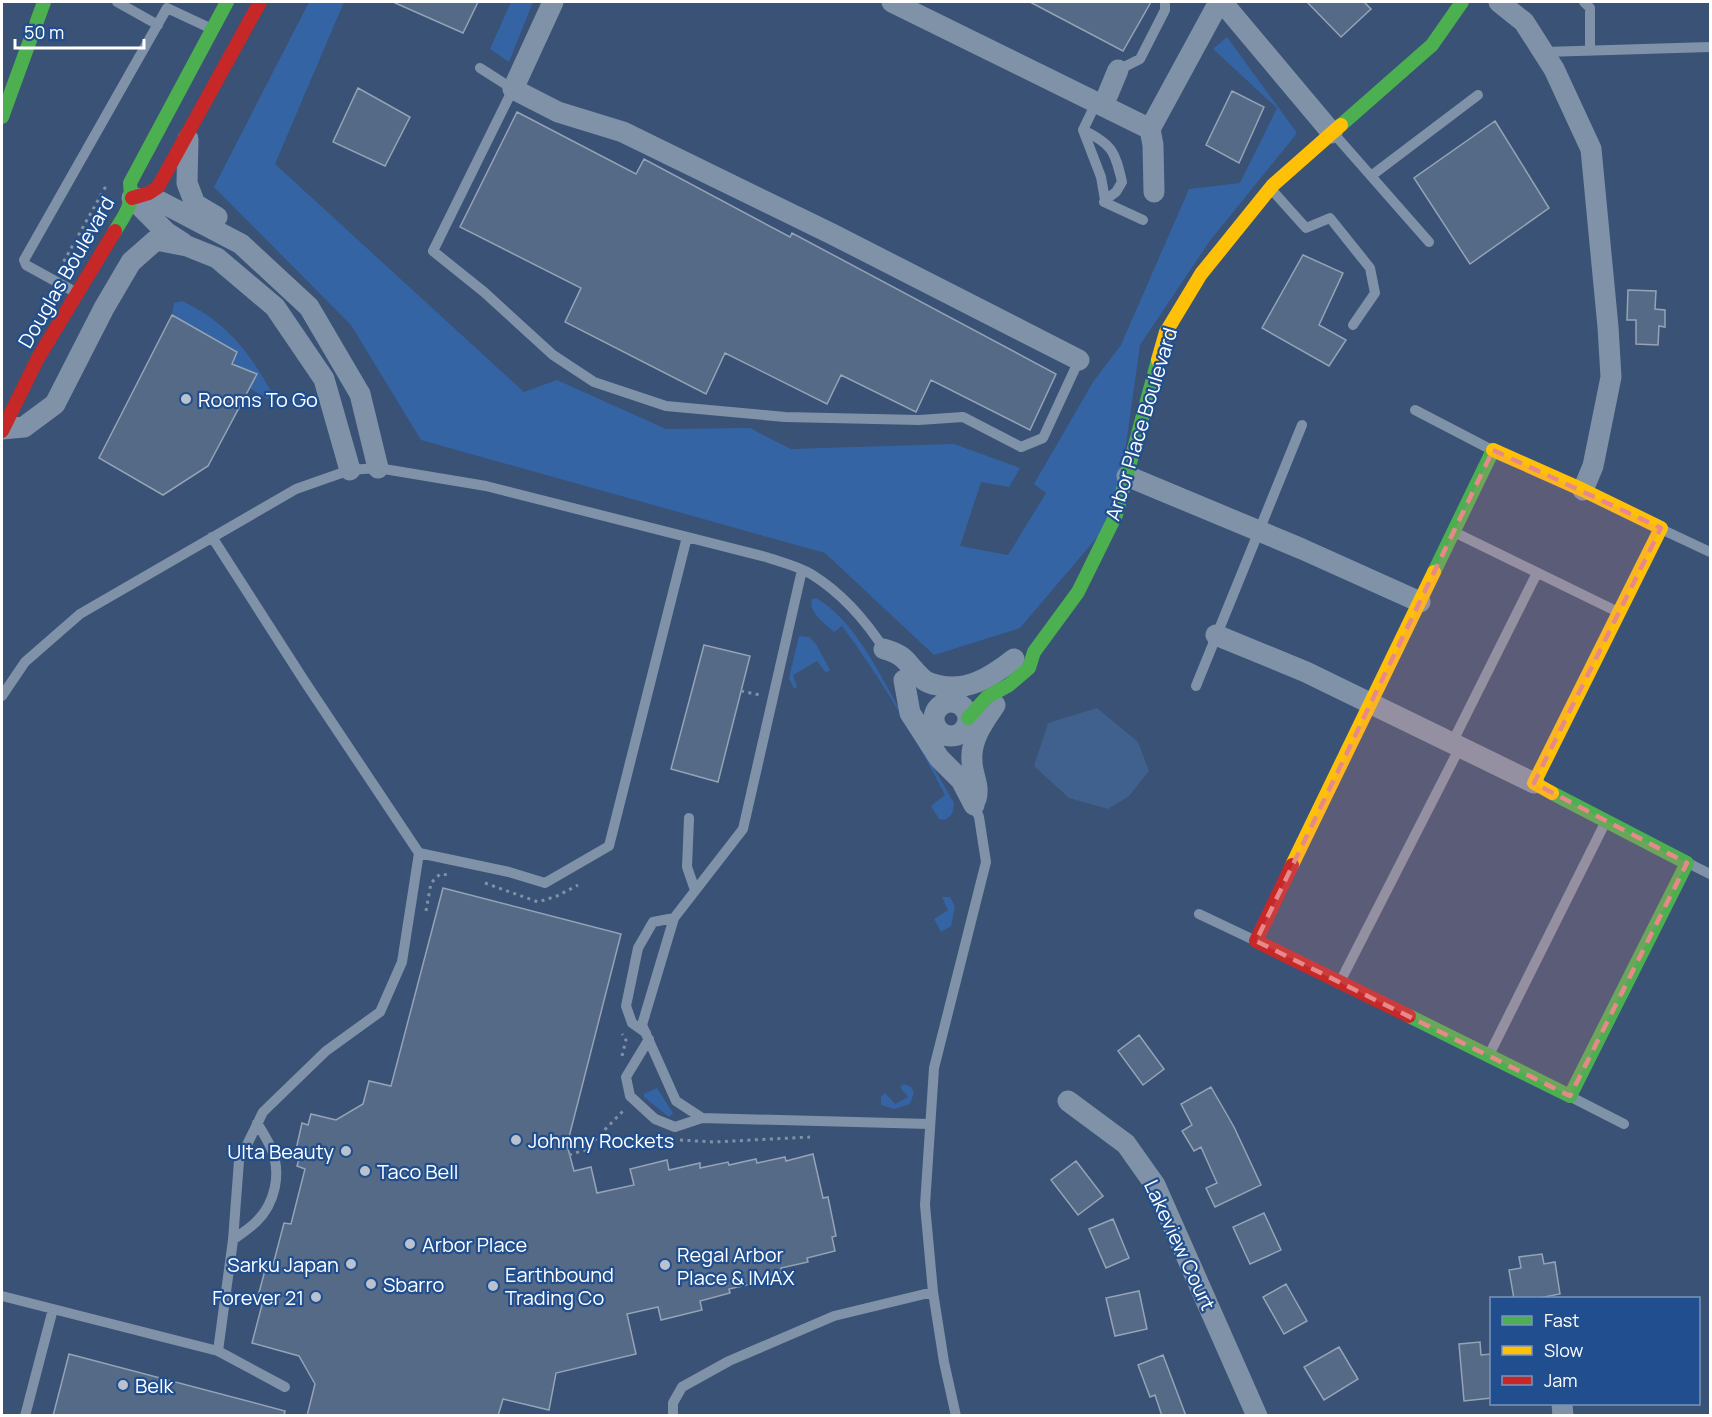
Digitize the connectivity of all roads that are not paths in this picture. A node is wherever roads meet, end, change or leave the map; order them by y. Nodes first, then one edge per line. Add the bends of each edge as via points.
1 (44, 2) edge
2 (117, 2) edge
3 (183, 2) edge
4 (227, 2) edge
5 (260, 2) edge
6 (553, 2) edge
7 (892, 2) edge
8 (1165, 2) edge
9 (1221, 2) edge
10 (1462, 2) edge
11 (1499, 2) edge
12 (1584, 2) edge
13 (167, 7) edge
14 (158, 25) junction
15 (212, 29) junction
16 (1710, 47) edge
17 (1590, 51) junction
18 (1544, 52) junction
19 (480, 68) dead end
20 (1118, 70) joint
21 (513, 89) junction
22 (1478, 95) dead end
23 (1100, 104) junction
24 (2, 117) edge
25 (190, 128) junction
26 (1150, 129) junction
27 (1083, 130) junction
28 (1332, 133) junction
29 (1371, 176) junction
30 (1270, 189) junction
31 (1154, 192) dead end
32 (132, 198) junction
33 (1104, 202) dead end
34 (1143, 220) dead end
35 (1429, 242) dead end
36 (241, 244) junction
37 (186, 246) junction
38 (78, 293) junction
39 (1353, 325) dead end
40 (1079, 360) joint
41 (1415, 410) dead end
42 (1302, 425) dead end
43 (2, 430) edge
44 (1493, 450) junction
45 (378, 468) junction
46 (350, 470) junction
47 (1127, 476) junction
48 (1583, 490) junction
49 (1661, 528) junction
50 (1258, 531) junction
51 (1454, 532) junction
52 (212, 537) junction
53 (687, 537) junction
54 (1710, 552) edge
55 (802, 570) junction
56 (1537, 573) junction
57 (1420, 602) junction
58 (1619, 613) junction
59 (1216, 635) junction
60 (887, 653) junction
61 (1024, 656) junction
62 (904, 680) junction
63 (1009, 685) junction
64 (1196, 686) dead end
65 (2, 696) edge
66 (1371, 704) junction
67 (910, 713) junction
68 (951, 718) junction
69 (1456, 745) junction
70 (939, 758) junction
71 (961, 780) junction
72 (1534, 783) junction
73 (974, 805) junction
74 (689, 819) dead end
75 (1606, 822) junction
76 (419, 853) junction
77 (1687, 863) junction
78 (1710, 874) edge
79 (695, 890) junction
80 (1199, 914) dead end
81 (674, 918) junction
82 (1256, 941) junction
83 (1340, 983) junction
84 (647, 1036) junction
85 (1488, 1056) junction
86 (1570, 1096) junction
87 (1068, 1101) dead end
88 (702, 1118) junction
89 (257, 1123) junction
90 (930, 1124) junction
91 (1624, 1124) dead end
92 (233, 1240) junction
93 (933, 1292) junction
94 (2, 1296) edge
95 (53, 1309) junction
96 (218, 1350) junction
97 (285, 1387) dead end
98 (25, 1416) edge
99 (673, 1416) edge
100 (956, 1416) edge
101 (1257, 1416) edge

1 - 24 main road
2 - 14 lane
3 - 13 lane
4 - 15 main road, Douglas Boulevard
5 - 25 main road, Douglas Boulevard
6 - 21 street
7 - 23 street
8 - 20 lane via 1165,10 1140,59
9 - 26 street
9 - 28 street
10 - 28 main road, Arbor Place Boulevard via 1432,45
11 - 18 street via 1524,22
12 - 17 lane via 1590,8
13 - 14 lane
13 - 15 lane
14 - 38 lane via 24,260 26,265
15 - 32 main road, Douglas Boulevard via 130,183
16 - 17 lane
17 - 18 lane
18 - 48 street via 1591,149 1608,327 1611,377 1593,466
19 - 21 lane
20 - 23 street
21 - 40 street via 558,112 644,142
21 - 40 lane via 433,251 553,355 594,382 666,406 784,417 963,417 1021,447 1043,438
22 - 29 lane
23 - 26 street
23 - 27 lane
25 - 32 main road, Douglas Boulevard via 158,187
25 - 36 street via 187,183 195,204 238,230
26 - 31 street
27 - 27 lane via 1101,177 1106,200 1122,182 1118,161 1109,145
28 - 29 lane
28 - 30 main road, Arbor Place Boulevard
29 - 35 lane
30 - 39 lane via 1306,228 1330,218 1370,268 1375,293
30 - 47 main road, Arbor Place Boulevard via 1201,274 1166,332
32 - 36 street via 161,202
32 - 37 street
32 - 38 main road, Douglas Boulevard
33 - 34 lane
36 - 45 street via 309,307 360,394
37 - 43 street via 156,240 130,262 55,404 24,427
37 - 46 street via 217,258 275,307 324,379
38 - 43 main road, Douglas Boulevard via 38,358
41 - 44 lane
42 - 50 lane
44 - 48 main road
44 - 51 main road
45 - 46 lane
45 - 53 lane via 486,486
46 - 52 lane via 296,489
47 - 50 street
47 - 61 main road, Arbor Place Boulevard via 1116,515 1078,592
48 - 49 main road
49 - 54 lane
49 - 58 main road
50 - 57 street
50 - 59 lane
51 - 56 lane
51 - 57 main road
52 - 65 lane via 80,614 25,662
52 - 76 lane
53 - 55 lane
53 - 76 lane via 609,846 545,883
55 - 60 lane via 837,592
55 - 79 lane via 743,829
56 - 58 lane
56 - 69 lane
57 - 66 main road
58 - 72 main road
59 - 64 lane
59 - 66 street
60 - 61 street via 900,653 926,682 950,688 993,676
60 - 62 street
61 - 63 main road, Arbor Place Boulevard via 1029,668
61 - 68 street, Arbor Place Boulevard
62 - 67 street
62 - 68 street
63 - 68 main road, Arbor Place Boulevard
63 - 73 street via 978,730 971,760 978,791
66 - 69 street
66 - 82 main road
67 - 68 street
67 - 70 street
68 - 70 street
68 - 71 street
69 - 72 street
69 - 83 lane
70 - 71 street
71 - 73 street
72 - 75 main road
73 - 90 lane via 986,862 934,1068
74 - 79 lane via 687,867
75 - 77 main road
75 - 85 lane
76 - 89 lane via 402,962 380,1012 326,1051 263,1112
77 - 78 lane
77 - 86 main road
79 - 81 lane
80 - 82 lane
81 - 84 lane via 642,1025
81 - 84 lane via 653,922 638,948 626,1006 632,1023
82 - 83 main road
83 - 85 main road
84 - 88 lane via 676,1101
84 - 88 lane via 626,1077 630,1096 655,1119 675,1127
85 - 86 main road
86 - 91 lane
87 - 101 street, Lakeview Court via 1126,1144 1155,1185
88 - 90 lane
89 - 92 lane via 239,1161
89 - 92 lane via 275,1162 273,1196 255,1223
90 - 93 lane via 926,1205
92 - 96 lane
93 - 99 lane via 834,1316 729,1360 682,1387 673,1403
93 - 100 lane
94 - 95 lane
95 - 96 lane
95 - 98 lane
96 - 97 lane

